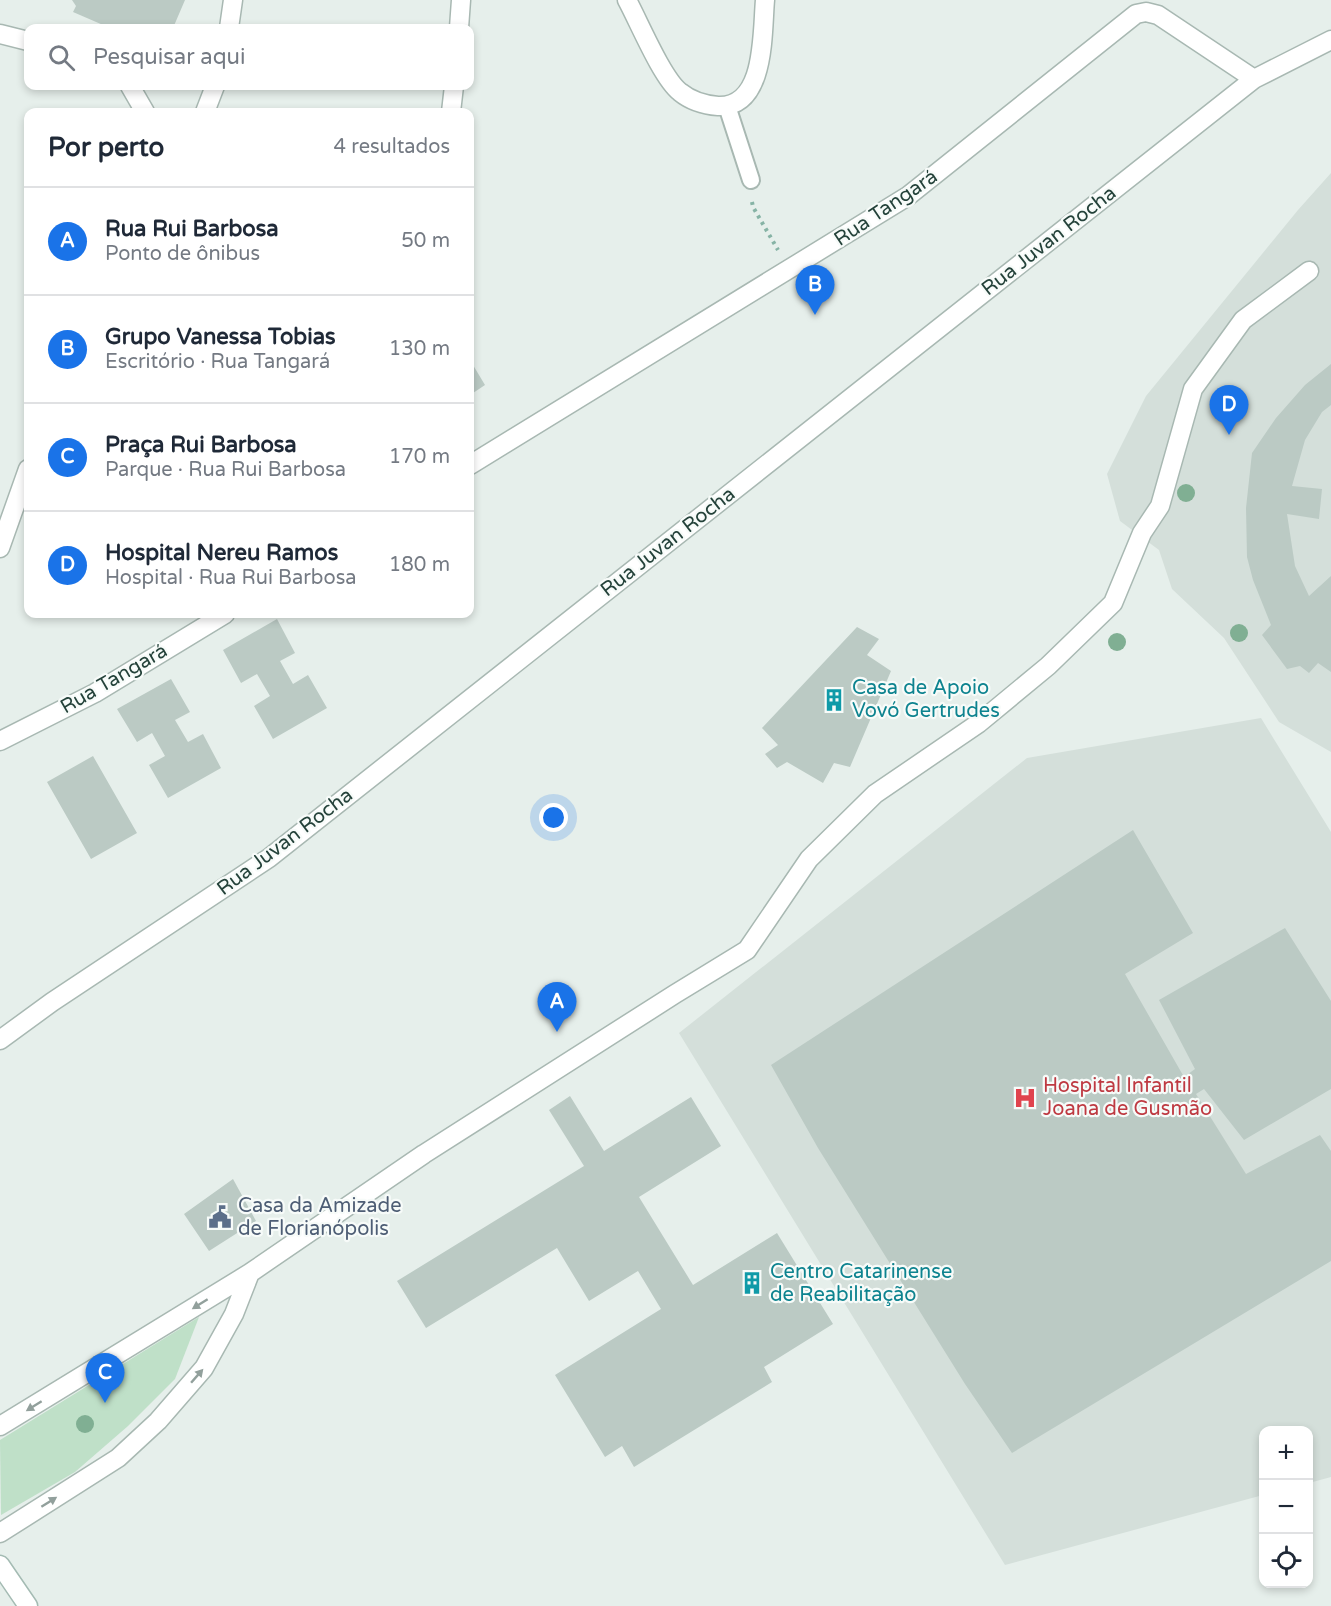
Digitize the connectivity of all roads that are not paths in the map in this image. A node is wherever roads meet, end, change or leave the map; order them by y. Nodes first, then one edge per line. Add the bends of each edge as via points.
1 (233, 0) edge
2 (461, 0) edge
3 (627, 0) edge
4 (765, 0) edge
5 (230, 24) edge
6 (459, 24) edge
7 (0, 34) edge
8 (24, 40) edge
9 (1331, 40) edge
10 (1254, 79) junction
11 (131, 90) edge
12 (213, 90) edge
13 (454, 90) edge
14 (727, 106) junction
15 (143, 108) edge
16 (207, 108) edge
17 (451, 108) edge
18 (751, 180) road end
19 (1309, 271) dead end
20 (474, 463) edge
21 (24, 481) edge
22 (0, 548) edge
23 (218, 618) edge
24 (0, 741) edge
25 (0, 1040) edge
26 (250, 1273) junction
27 (0, 1426) edge
28 (0, 1533) edge
29 (0, 1565) edge
30 (28, 1606) edge

1 - 5 street
2 - 6 street
3 - 14 street via 679,92 704,105
4 - 14 street via 754,84 741,99
7 - 8 street
9 - 10 street, Rua Juvan Rocha
10 - 20 street, Rua Tangará via 1158,15 1136,14 908,196
10 - 25 street, Rua Juvan Rocha via 269,858
11 - 15 street
12 - 16 street
13 - 17 street
14 - 18 lane
19 - 26 street via 1243,320 1193,389 1160,506 1142,532 1113,603 1048,666 979,723 875,794 809,859 747,951 424,1154
21 - 22 street
23 - 24 street, Rua Tangará via 95,693
26 -> 27 street
28 -> 26 street via 118,1458 158,1421 204,1368 234,1314
29 - 30 street

